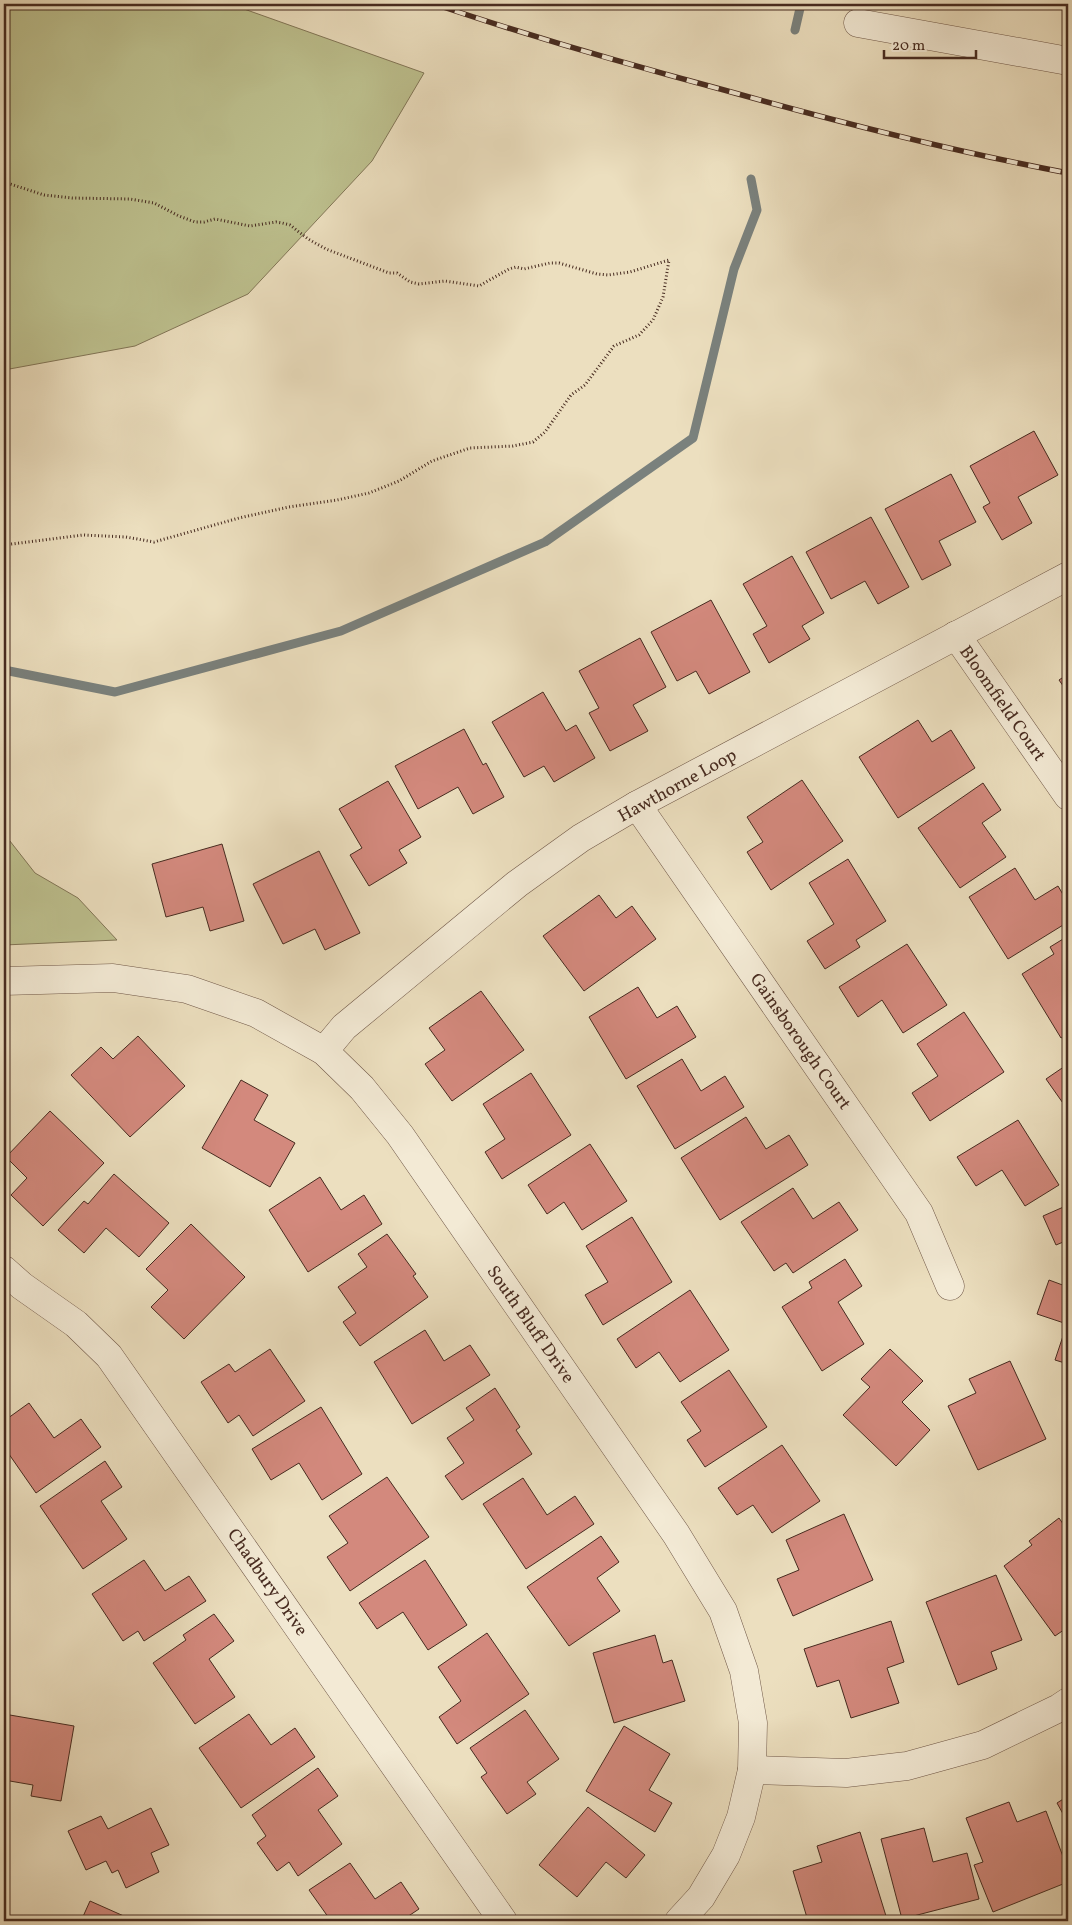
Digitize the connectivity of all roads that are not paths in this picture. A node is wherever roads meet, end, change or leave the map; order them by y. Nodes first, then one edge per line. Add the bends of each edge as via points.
1 (858, 23) dead end
2 (1068, 62) edge
3 (1068, 576) edge
4 (956, 635) junction
5 (1068, 796) edge
6 (637, 805) junction
7 (4, 980) edge
8 (324, 1051) junction
9 (4, 1270) edge
10 (950, 1286) dead end
11 (1068, 1702) edge
12 (752, 1770) junction
13 (503, 1921) edge
14 (679, 1921) edge

1 - 2 street
3 - 4 street, Hawthorne Loop
4 - 5 street, Bloomfield Court
4 - 6 street, Hawthorne Loop
6 - 8 street, Hawthorne Loop via 581,838 517,884 344,1027
6 - 10 street, Gainsborough Court via 919,1213
7 - 8 street, South Bluff Drive via 112,978 187,989 256,1013
8 - 12 street, South Bluff Drive via 362,1088 400,1135 676,1534 724,1611 744,1671 753,1723
9 - 13 street, Chadbury Drive via 76,1324 109,1356
11 - 12 street via 983,1744 907,1766 846,1773
12 - 14 street, South Bluff Drive via 741,1817 726,1855 701,1897

